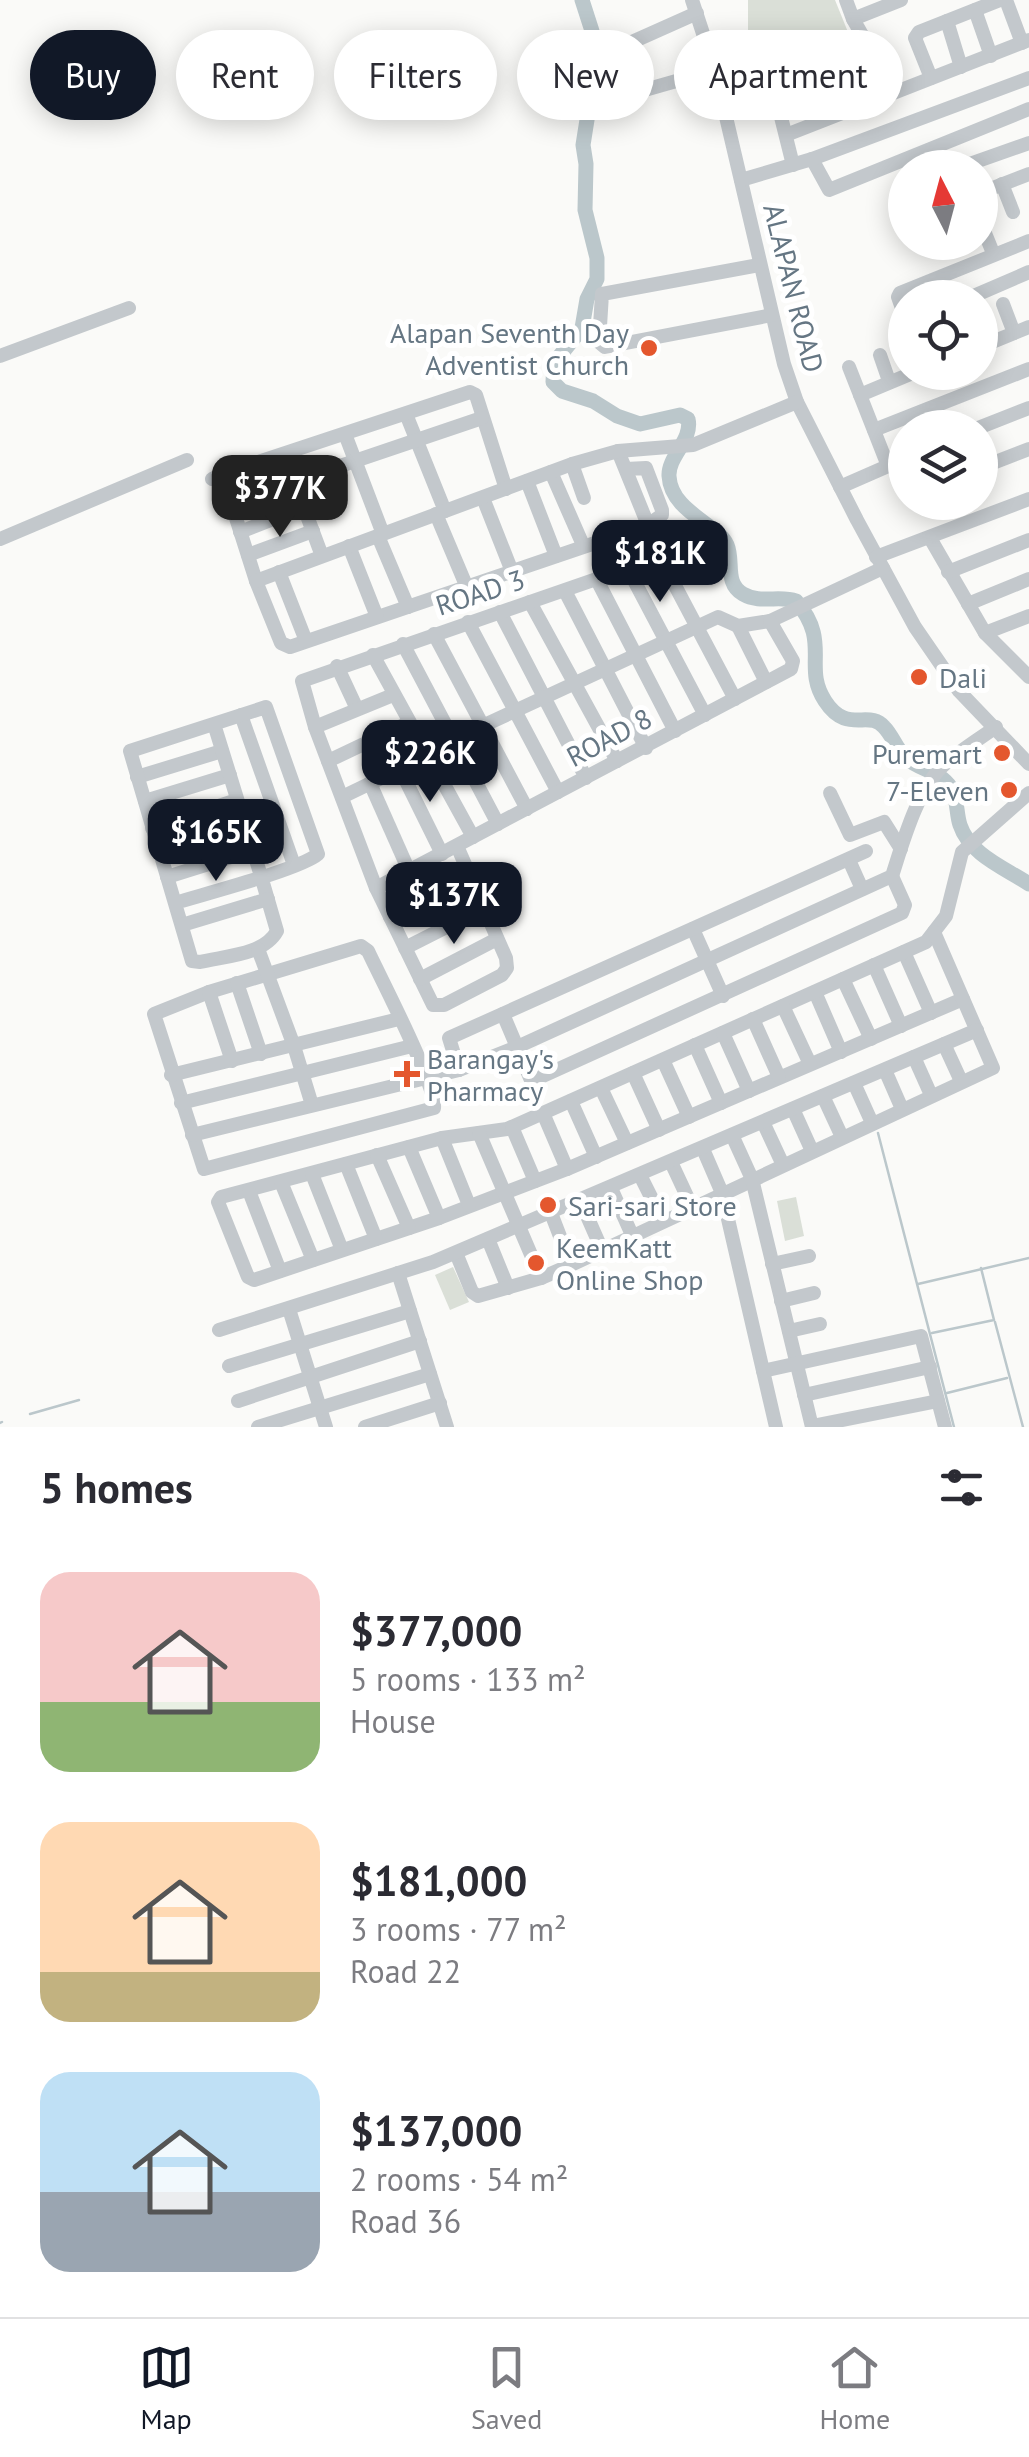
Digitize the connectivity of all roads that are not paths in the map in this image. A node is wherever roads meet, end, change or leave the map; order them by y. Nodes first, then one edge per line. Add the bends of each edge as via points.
1 (846, 0) edge
2 (1003, 0) edge
3 (893, 1) edge
4 (694, 6) edge
5 (975, 10) junction
6 (853, 18) junction
7 (948, 21) junction
8 (653, 30) edge
9 (702, 30) edge
10 (860, 30) edge
11 (1026, 42) edge
12 (991, 56) junction
13 (962, 67) junction
14 (930, 78) junction
15 (1029, 78) edge
16 (903, 89) edge
17 (1029, 109) edge
18 (727, 120) edge
19 (782, 120) edge
20 (814, 120) edge
21 (824, 120) edge
22 (815, 123) junction
23 (786, 136) junction
24 (949, 141) junction
25 (1029, 143) edge
26 (954, 150) edge
27 (998, 154) edge
28 (812, 159) junction
29 (793, 165) junction
30 (1029, 174) edge
31 (742, 180) junction
32 (1002, 184) junction
33 (998, 186) edge
34 (1013, 212) dead end
35 (1029, 241) edge
36 (998, 251) edge
37 (976, 260) edge
38 (760, 264) junction
39 (1029, 272) edge
40 (929, 280) edge
41 (998, 285) edge
42 (1003, 304) dead end
43 (129, 308) dead end
44 (772, 315) junction
45 (1029, 327) edge
46 (1014, 333) junction
47 (998, 338) edge
48 (880, 354) dead end
49 (0, 356) edge
50 (849, 367) dead end
51 (1029, 369) edge
52 (888, 379) edge
53 (888, 382) edge
54 (860, 395) junction
55 (798, 402) junction
56 (1029, 408) edge
57 (406, 414) junction
58 (482, 418) junction
59 (998, 420) edge
60 (874, 430) junction
61 (345, 434) junction
62 (416, 439) junction
63 (888, 447) edge
64 (1029, 448) edge
65 (618, 451) junction
66 (284, 454) junction
67 (187, 460) dead end
68 (355, 460) junction
69 (998, 461) edge
70 (572, 464) junction
71 (888, 466) edge
72 (551, 472) junction
73 (526, 481) junction
74 (294, 482) junction
75 (840, 487) junction
76 (506, 489) junction
77 (482, 498) junction
78 (584, 498) dead end
79 (1029, 499) edge
80 (231, 503) junction
81 (304, 507) junction
82 (440, 513) junction
83 (240, 532) junction
84 (313, 532) junction
85 (380, 535) junction
86 (930, 538) junction
87 (0, 540) edge
88 (1029, 540) edge
89 (583, 545) junction
90 (349, 546) junction
91 (248, 555) junction
92 (322, 556) junction
93 (556, 556) junction
94 (880, 562) junction
95 (511, 570) junction
96 (628, 570) junction
97 (279, 572) junction
98 (948, 572) junction
99 (1029, 579) edge
100 (597, 580) junction
101 (256, 581) junction
102 (565, 590) junction
103 (469, 592) junction
104 (530, 602) junction
105 (968, 604) junction
106 (408, 607) junction
107 (500, 612) junction
108 (1029, 616) edge
109 (377, 617) junction
110 (770, 621) junction
111 (468, 622) junction
112 (695, 626) junction
113 (738, 626) junction
114 (986, 633) junction
115 (434, 634) junction
116 (306, 641) junction
117 (664, 641) junction
118 (403, 644) junction
119 (372, 655) junction
120 (635, 657) junction
121 (337, 666) junction
122 (605, 670) junction
123 (1026, 671) edge
124 (766, 682) junction
125 (574, 685) junction
126 (393, 695) junction
127 (544, 698) junction
128 (735, 700) junction
129 (357, 709) junction
130 (514, 710) junction
131 (242, 715) junction
132 (705, 715) junction
133 (214, 724) junction
134 (408, 724) junction
135 (484, 726) junction
136 (314, 727) junction
137 (996, 727) junction
138 (675, 731) junction
139 (453, 741) junction
140 (646, 748) junction
141 (222, 751) junction
142 (426, 752) junction
143 (328, 761) junction
144 (617, 762) junction
145 (1029, 764) edge
146 (400, 769) junction
147 (230, 775) junction
148 (136, 777) junction
149 (586, 778) junction
150 (370, 783) junction
151 (558, 792) junction
152 (1029, 792) edge
153 (830, 793) dead end
154 (342, 797) junction
155 (237, 800) junction
156 (144, 802) junction
157 (527, 809) junction
158 (245, 824) junction
159 (498, 824) junction
160 (152, 828) junction
161 (472, 837) junction
162 (457, 846) junction
163 (901, 849) junction
164 (253, 850) junction
165 (866, 851) dead end
166 (159, 852) junction
167 (442, 854) junction
168 (849, 860) junction
169 (294, 865) junction
170 (409, 871) junction
171 (261, 876) junction
172 (470, 876) junction
173 (892, 876) junction
174 (167, 877) junction
175 (376, 888) junction
176 (862, 890) junction
177 (268, 899) junction
178 (175, 903) junction
179 (484, 908) junction
180 (390, 917) junction
181 (182, 925) junction
182 (693, 930) junction
183 (934, 932) junction
184 (497, 939) junction
185 (258, 948) junction
186 (405, 948) junction
187 (904, 952) junction
188 (707, 960) junction
189 (874, 965) junction
190 (267, 974) junction
191 (420, 978) junction
192 (843, 979) junction
193 (237, 983) junction
194 (209, 992) junction
195 (815, 992) junction
196 (723, 996) junction
197 (962, 999) junction
198 (783, 1006) junction
199 (932, 1013) junction
200 (503, 1014) junction
201 (399, 1019) junction
202 (753, 1020) junction
203 (901, 1026) junction
204 (977, 1030) junction
205 (724, 1032) junction
206 (871, 1040) junction
207 (944, 1044) junction
208 (695, 1045) junction
209 (294, 1046) junction
210 (412, 1046) junction
211 (517, 1047) junction
212 (842, 1052) junction
213 (261, 1054) junction
214 (914, 1057) junction
215 (663, 1060) junction
216 (232, 1061) junction
217 (810, 1064) junction
218 (459, 1070) junction
219 (885, 1070) junction
220 (303, 1072) junction
221 (633, 1073) junction
222 (171, 1075) junction
223 (427, 1077) junction
224 (779, 1077) junction
225 (961, 1081) junction
226 (854, 1083) junction
227 (601, 1088) junction
228 (749, 1091) junction
229 (822, 1096) junction
230 (931, 1096) junction
231 (571, 1101) junction
232 (181, 1103) junction
233 (721, 1103) junction
234 (312, 1105) junction
235 (793, 1109) junction
236 (902, 1109) junction
237 (543, 1114) junction
238 (689, 1117) junction
239 (763, 1122) junction
240 (872, 1123) junction
241 (512, 1127) junction
242 (658, 1130) junction
243 (479, 1133) junction
244 (192, 1134) junction
245 (732, 1135) junction
246 (842, 1137) junction
247 (442, 1138) junction
248 (627, 1143) junction
249 (409, 1147) junction
250 (703, 1149) junction
251 (812, 1151) junction
252 (377, 1156) junction
253 (596, 1157) junction
254 (671, 1162) junction
255 (346, 1164) junction
256 (782, 1165) junction
257 (567, 1170) junction
258 (312, 1174) junction
259 (640, 1175) junction
260 (752, 1179) junction
261 (536, 1181) junction
262 (281, 1182) junction
263 (611, 1188) junction
264 (249, 1191) junction
265 (504, 1192) junction
266 (722, 1193) junction
267 (580, 1200) junction
268 (469, 1206) junction
269 (692, 1207) junction
270 (551, 1213) junction
271 (438, 1218) junction
272 (663, 1221) junction
273 (517, 1226) junction
274 (409, 1228) junction
275 (632, 1235) junction
276 (376, 1239) junction
277 (488, 1239) junction
278 (342, 1250) junction
279 (602, 1250) junction
280 (456, 1253) junction
281 (809, 1256) dead end
282 (313, 1260) junction
283 (772, 1264) junction
284 (572, 1265) junction
285 (280, 1271) junction
286 (398, 1274) junction
287 (540, 1278) junction
288 (508, 1288) junction
289 (814, 1294) dead end
290 (781, 1301) junction
291 (289, 1308) junction
292 (410, 1311) junction
293 (820, 1324) dead end
294 (219, 1330) dead end
295 (788, 1331) junction
296 (420, 1341) junction
297 (301, 1344) junction
298 (796, 1364) junction
299 (229, 1366) dead end
300 (930, 1367) junction
301 (763, 1370) junction
302 (430, 1374) junction
303 (311, 1376) junction
304 (804, 1395) junction
305 (238, 1401) dead end
306 (938, 1401) junction
307 (440, 1403) junction
308 (320, 1408) junction
309 (258, 1427) edge
310 (326, 1427) edge
311 (365, 1427) edge
312 (447, 1427) edge
313 (776, 1427) edge
314 (812, 1427) edge
315 (945, 1427) edge

1 - 6 street
2 - 5 street
2 - 11 street
3 - 6 street
4 - 8 street
4 - 9 street, ALAPAN ROAD
5 - 7 street
5 - 12 street
6 - 10 street
7 - 13 street
7 - 14 street via 916,34
11 - 12 street
12 - 13 street
13 - 14 street
14 - 16 street
15 - 28 street
17 - 24 street
18 - 31 street, ALAPAN ROAD
19 - 23 street
20 - 22 street
21 - 22 street
22 - 23 street
23 - 29 street
24 - 26 street
24 - 28 street via 828,190
25 - 27 street
28 - 29 street
29 - 31 street
30 - 32 street
31 - 38 street, ALAPAN ROAD
32 - 33 street
32 - 34 street
35 - 36 street
37 - 40 street
38 - 44 street, ALAPAN ROAD
38 - 44 street via 602,294 599,342 605,347
39 - 41 street
42 - 46 street
43 - 49 street
44 - 55 street, ALAPAN ROAD
45 - 46 street
46 - 47 street
48 - 52 street
50 - 54 street
51 - 60 street
53 - 54 street
54 - 60 street
55 - 65 street via 694,445
55 - 75 street, ALAPAN ROAD
56 - 59 street
57 - 58 street via 470,392
57 - 61 street
57 - 62 street
58 - 62 street
58 - 76 street
60 - 63 street
61 - 66 street
61 - 68 street
62 - 68 street
62 - 82 street
64 - 69 street
65 - 70 street
65 - 89 street via 648,525
66 - 74 street
66 - 80 street via 217,476
67 - 87 street
68 - 74 street
68 - 85 street
70 - 72 street
70 - 78 street
71 - 75 street
72 - 73 street
72 - 89 street
73 - 76 street
73 - 93 street
74 - 80 street
74 - 81 street
75 - 94 street, ALAPAN ROAD
76 - 77 street
77 - 82 street
77 - 95 street
79 - 86 street
80 - 83 street
81 - 83 street
81 - 84 street
82 - 85 street
82 - 103 street
83 - 91 street
84 - 91 street
84 - 92 street
85 - 90 street
85 - 106 street
86 - 94 street
86 - 98 street
88 - 98 street
89 - 93 street
90 - 92 street
90 - 109 street
91 - 101 street
92 - 97 street
93 - 95 street
94 - 110 street
94 - 137 street, ALAPAN ROAD via 942,669
95 - 103 street
96 - 100 street, ROAD 3
96 - 112 street, ROAD 3 via 660,559
96 - 117 street
97 - 101 street
97 - 116 street
98 - 105 street
99 - 105 street
100 - 102 street, ROAD 3
100 - 120 street
101 - 116 street via 281,643
102 - 104 street, ROAD 3
102 - 122 street
103 - 106 street
104 - 107 street, ROAD 3
104 - 125 street
105 - 114 street
106 - 109 street
107 - 111 street, ROAD 3
107 - 127 street
108 - 114 street
109 - 116 street
110 - 113 street
110 - 124 street via 794,666
111 - 115 street, ROAD 3
111 - 130 street
112 - 113 street via 718,617
112 - 117 street
112 - 128 street
113 - 124 street
114 - 123 street
115 - 118 street, ROAD 3
115 - 135 street
117 - 120 street
117 - 132 street
118 - 119 street, ROAD 3
118 - 139 street
119 - 121 street, ROAD 3
119 - 126 street
120 - 122 street
120 - 138 street
121 - 129 street
121 - 136 street, ROAD 3 via 302,681
122 - 125 street
122 - 140 street
124 - 128 street, ROAD 8
125 - 127 street
125 - 144 street
126 - 129 street
126 - 134 street
127 - 130 street
127 - 149 street
128 - 132 street, ROAD 8
129 - 136 street
130 - 135 street
130 - 151 street
131 - 133 street
131 - 169 street
131 - 169 street via 268,708 319,849 316,858
132 - 138 street, ROAD 8
133 - 141 street
133 - 148 street via 130,751
134 - 142 street
134 - 143 street
135 - 139 street
135 - 157 street
136 - 143 street
137 - 145 street, ALAPAN ROAD
137 - 163 street via 931,779
138 - 140 street, ROAD 8
139 - 142 street
139 - 159 street
140 - 144 street, ROAD 8
141 - 147 street
141 - 148 street
142 - 146 street
142 - 161 street
143 - 154 street
144 - 149 street, ROAD 8
146 - 150 street
146 - 167 street
147 - 155 street
147 - 156 street
148 - 156 street
149 - 151 street, ROAD 8
150 - 154 street
150 - 170 street
151 - 157 street, ROAD 8
152 - 183 street via 962,852 946,916
153 - 163 street via 848,834 884,822
154 - 175 street
155 - 158 street
155 - 160 street
156 - 160 street
157 - 159 street, ROAD 8
158 - 164 street
158 - 166 street
159 - 161 street, ROAD 8
160 - 166 street
161 - 162 street, ROAD 8
162 - 167 street, ROAD 8
162 - 172 street
163 - 173 street
164 - 171 street
164 - 174 street
165 - 168 street
166 - 174 street
167 - 170 street, ROAD 8
168 - 176 street
168 - 182 street
169 - 171 street
170 - 175 street, ROAD 8
171 - 177 street
171 - 178 street
172 - 179 street
172 - 180 street
173 - 176 street
173 - 196 street via 902,913
174 - 178 street
175 - 180 street
176 - 188 street
177 - 181 street
177 - 185 street via 277,931
178 - 181 street
179 - 184 street
179 - 186 street
180 - 186 street
181 - 185 street via 195,963
182 - 188 street
182 - 200 street
183 - 187 street
183 - 197 street
184 - 191 street
184 - 191 street via 502,975 444,1004 434,1004
185 - 190 street
186 - 191 street
187 - 189 street
187 - 199 street
188 - 196 street
188 - 211 street
189 - 192 street
189 - 203 street
190 - 193 street
190 - 201 street via 366,947
190 - 209 street
192 - 195 street
192 - 206 street
193 - 194 street
193 - 213 street
194 - 216 street
194 - 222 street via 154,1014
195 - 198 street
195 - 212 street
196 - 211 street via 534,1086
197 - 199 street
197 - 204 street
198 - 202 street
198 - 217 street
199 - 203 street
200 - 211 street
200 - 218 street via 449,1038
201 - 209 street
201 - 210 street
202 - 205 street
202 - 224 street
203 - 206 street
204 - 207 street
204 - 225 street via 993,1068
205 - 208 street
205 - 228 street
206 - 212 street
207 - 214 street
207 - 225 street
208 - 215 street
208 - 233 street
209 - 213 street
209 - 220 street
210 - 220 street
210 - 223 street
211 - 218 street
212 - 217 street
213 - 216 street
214 - 219 street
214 - 230 street
215 - 221 street
215 - 238 street
216 - 222 street
217 - 224 street
218 - 223 street
219 - 226 street
219 - 236 street
220 - 232 street
220 - 234 street
221 - 227 street
221 - 242 street
222 - 232 street
223 - 234 street
223 - 244 street via 434,1108 208,1169 201,1166
224 - 228 street
225 - 230 street
226 - 229 street
226 - 240 street
227 - 231 street
227 - 248 street
228 - 233 street
229 - 235 street
229 - 246 street
230 - 236 street
231 - 237 street
231 - 253 street
232 - 244 street
233 - 238 street
234 - 244 street
235 - 239 street
235 - 251 street
236 - 240 street
237 - 241 street
237 - 257 street
238 - 242 street
239 - 245 street
239 - 256 street
240 - 246 street
241 - 243 street
241 - 261 street
242 - 248 street
243 - 247 street
243 - 265 street
245 - 250 street
245 - 260 street
246 - 251 street
247 - 249 street
247 - 268 street
248 - 253 street
249 - 252 street
249 - 271 street
250 - 254 street
250 - 266 street
251 - 256 street
252 - 255 street
252 - 274 street
253 - 257 street
254 - 259 street
254 - 269 street
255 - 258 street
255 - 276 street
256 - 260 street
257 - 261 street
258 - 262 street
258 - 278 street
259 - 263 street
259 - 272 street
260 - 266 street
260 - 283 street
261 - 265 street
262 - 264 street
262 - 282 street
263 - 267 street
263 - 275 street
264 - 285 street
264 - 285 street via 218,1202 248,1277
265 - 268 street
265 - 273 street
266 - 269 street
266 - 301 street
267 - 270 street
267 - 279 street
268 - 271 street
269 - 272 street
270 - 273 street
270 - 284 street
271 - 274 street
272 - 275 street
273 - 277 street
273 - 287 street
274 - 276 street
275 - 279 street
276 - 278 street
277 - 280 street
277 - 288 street
278 - 282 street
279 - 284 street
280 - 286 street
280 - 288 street via 472,1292
281 - 283 street
282 - 285 street
283 - 290 street
284 - 287 street
286 - 291 street
286 - 292 street
287 - 288 street
289 - 290 street
290 - 295 street
291 - 294 street
291 - 297 street
292 - 296 street
292 - 297 street
293 - 295 street
295 - 298 street
296 - 302 street
296 - 303 street
297 - 299 street
297 - 303 street
298 - 300 street via 922,1336
298 - 301 street
298 - 304 street
300 - 304 street
300 - 306 street
301 - 313 street
302 - 307 street
302 - 308 street
303 - 305 street
303 - 308 street
304 - 314 street
306 - 314 street
306 - 315 street
307 - 311 street
307 - 312 street
308 - 309 street
308 - 310 street

